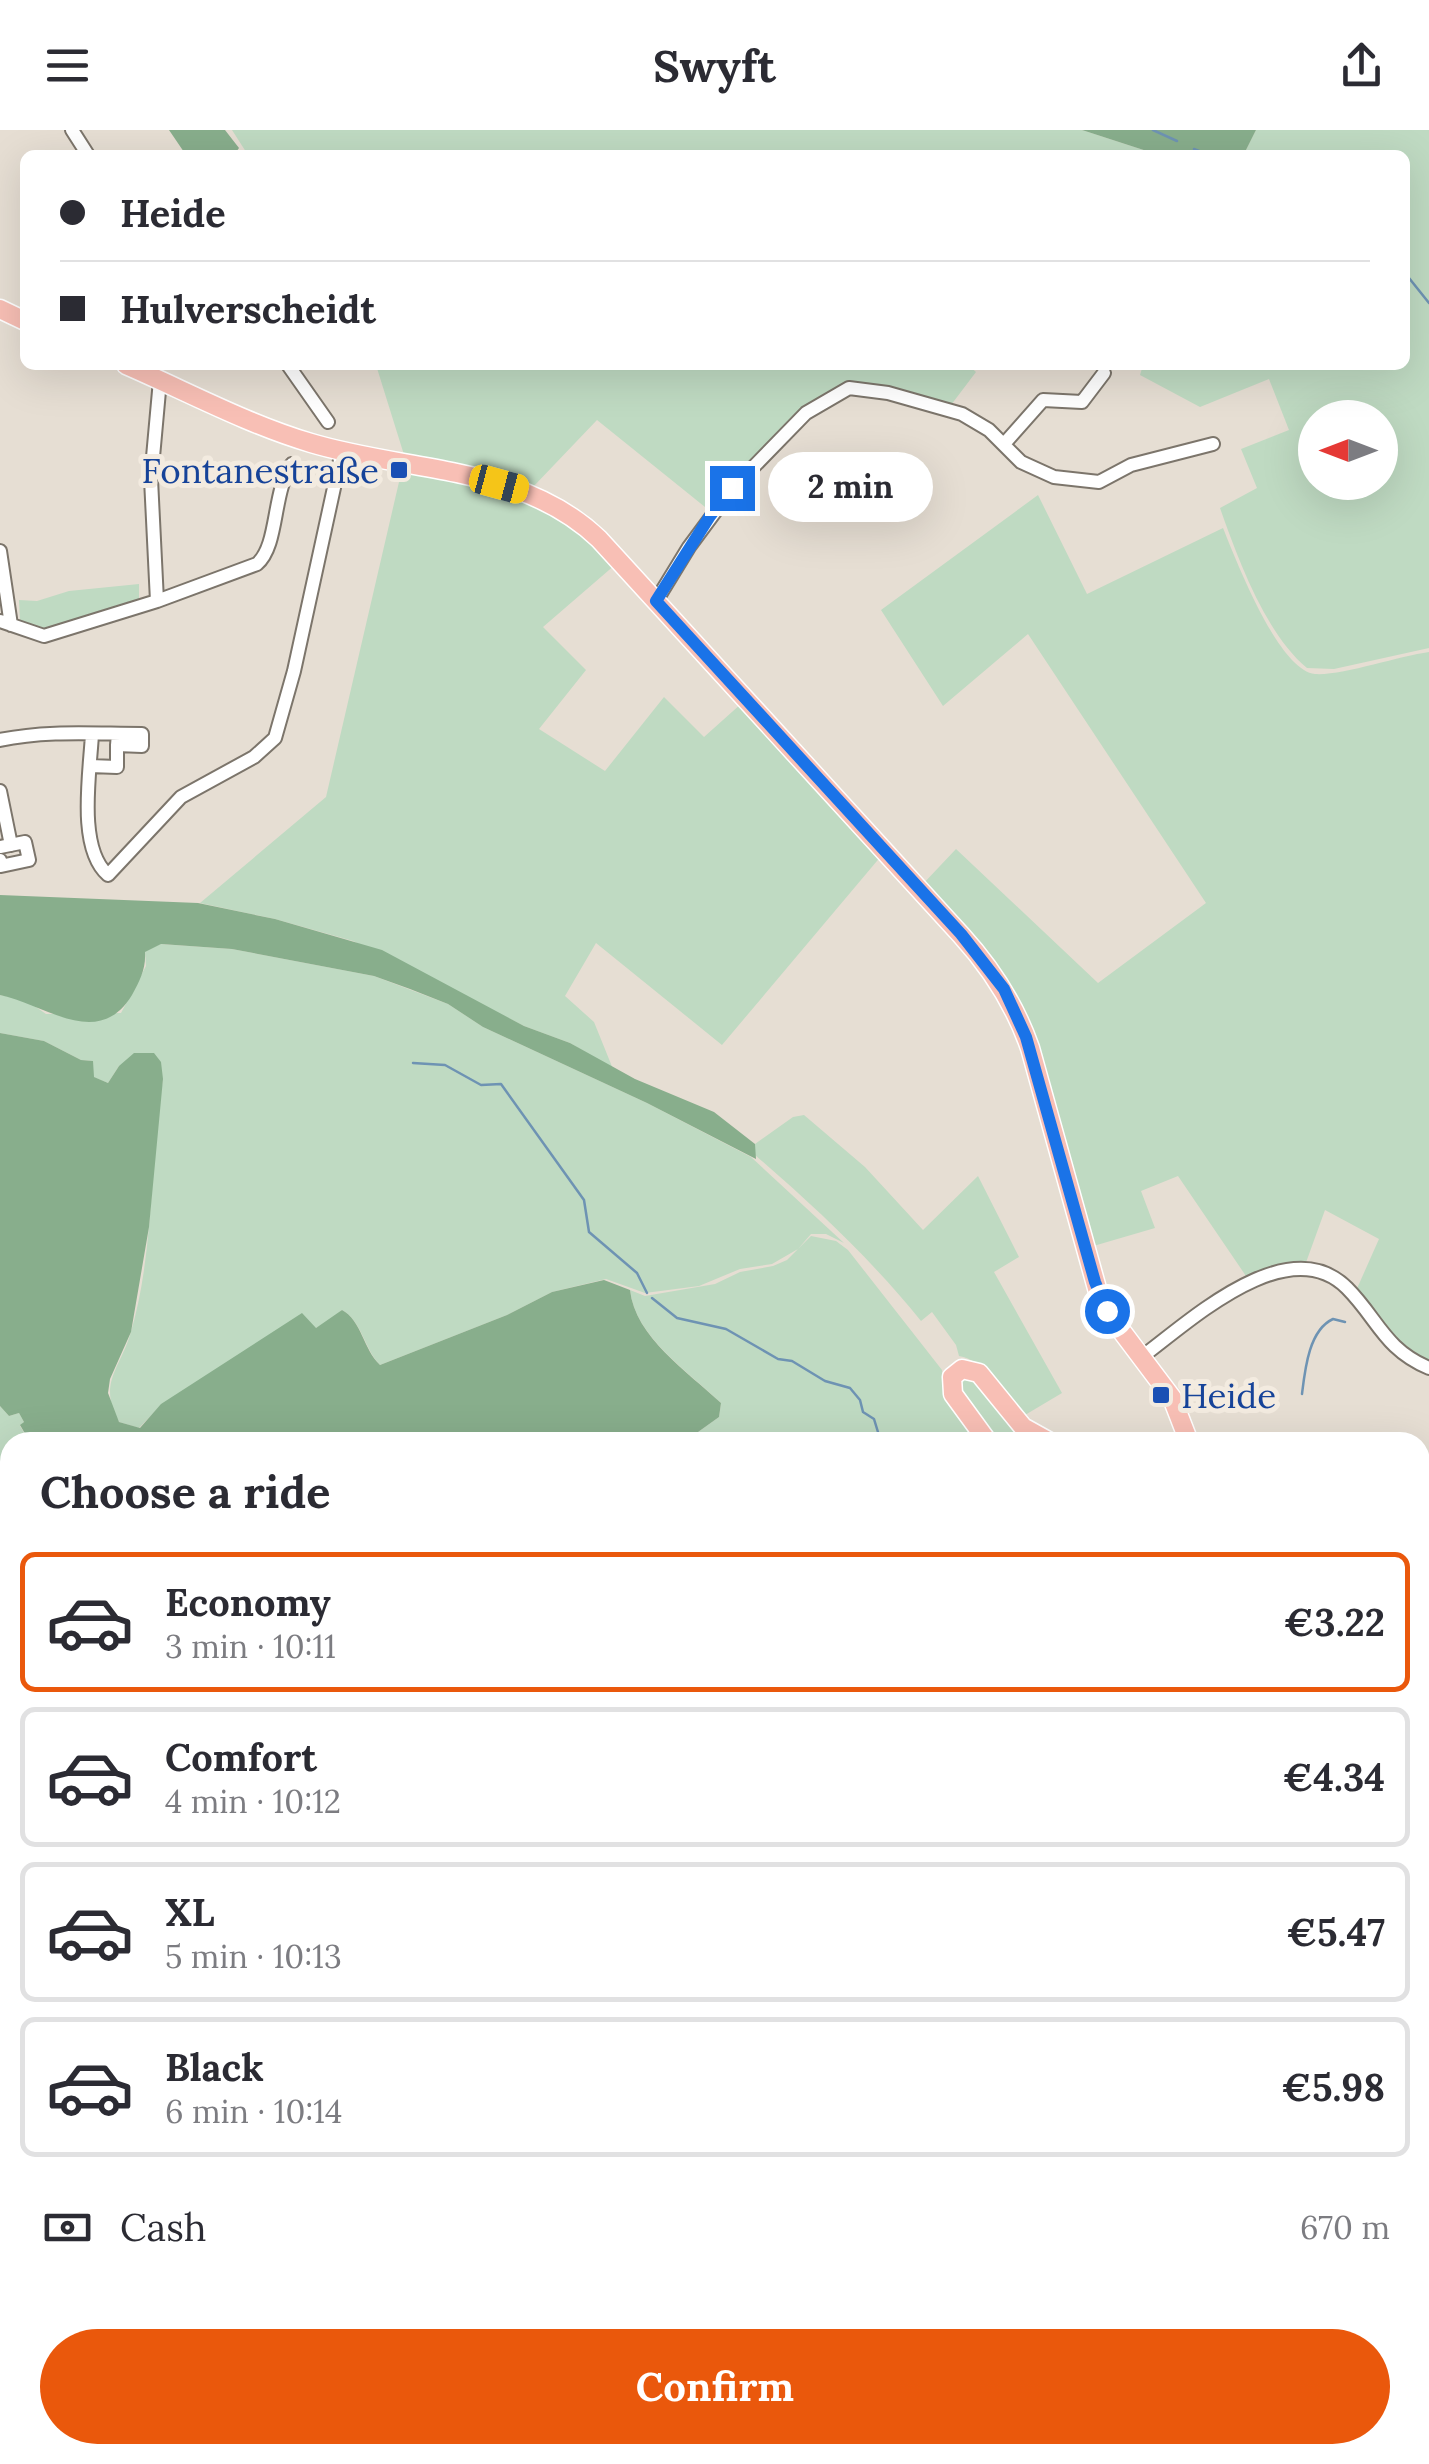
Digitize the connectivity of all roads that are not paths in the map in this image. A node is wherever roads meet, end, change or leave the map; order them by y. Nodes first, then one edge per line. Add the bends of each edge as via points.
1 (137, 370) edge
2 (292, 370) edge
3 (1104, 373) dead end
4 (160, 380) junction
5 (328, 422) dead end
6 (1004, 444) junction
7 (1214, 444) dead end
8 (342, 451) junction
9 (292, 464) dead end
10 (0, 551) edge
11 (157, 601) junction
12 (656, 601) junction
13 (5, 623) edge
14 (92, 734) junction
15 (0, 740) edge
16 (90, 766) junction
17 (0, 791) edge
18 (5, 846) edge
19 (0, 860) edge
20 (1143, 1356) junction
21 (1429, 1368) edge
22 (981, 1432) edge
23 (1032, 1432) edge
24 (1184, 1432) edge

1 - 4 main road
2 - 5 street
3 - 6 street via 1082,402 1040,402
4 - 8 main road
4 - 11 street via 151,479
6 - 7 street via 1046,475 1095,483 1131,465
6 - 12 street via 975,420 938,406 849,388 806,413 732,488
8 - 12 main road via 552,503 589,530
8 - 16 street via 275,738 181,797 108,876 97,866 88,821
9 - 11 street via 281,479 264,558
10 - 13 street
11 - 13 street via 44,636
12 - 20 main road via 996,977 1030,1048 1098,1292
14 - 15 street
14 - 16 street
14 - 16 street via 118,739 117,766
17 - 18 street
18 - 19 street via 25,842 29,860 1,866
20 - 21 street via 1249,1280 1309,1270 1342,1283 1401,1354
20 - 24 main road via 1172,1398
22 - 23 main road via 952,1391 952,1377 962,1369 979,1373

